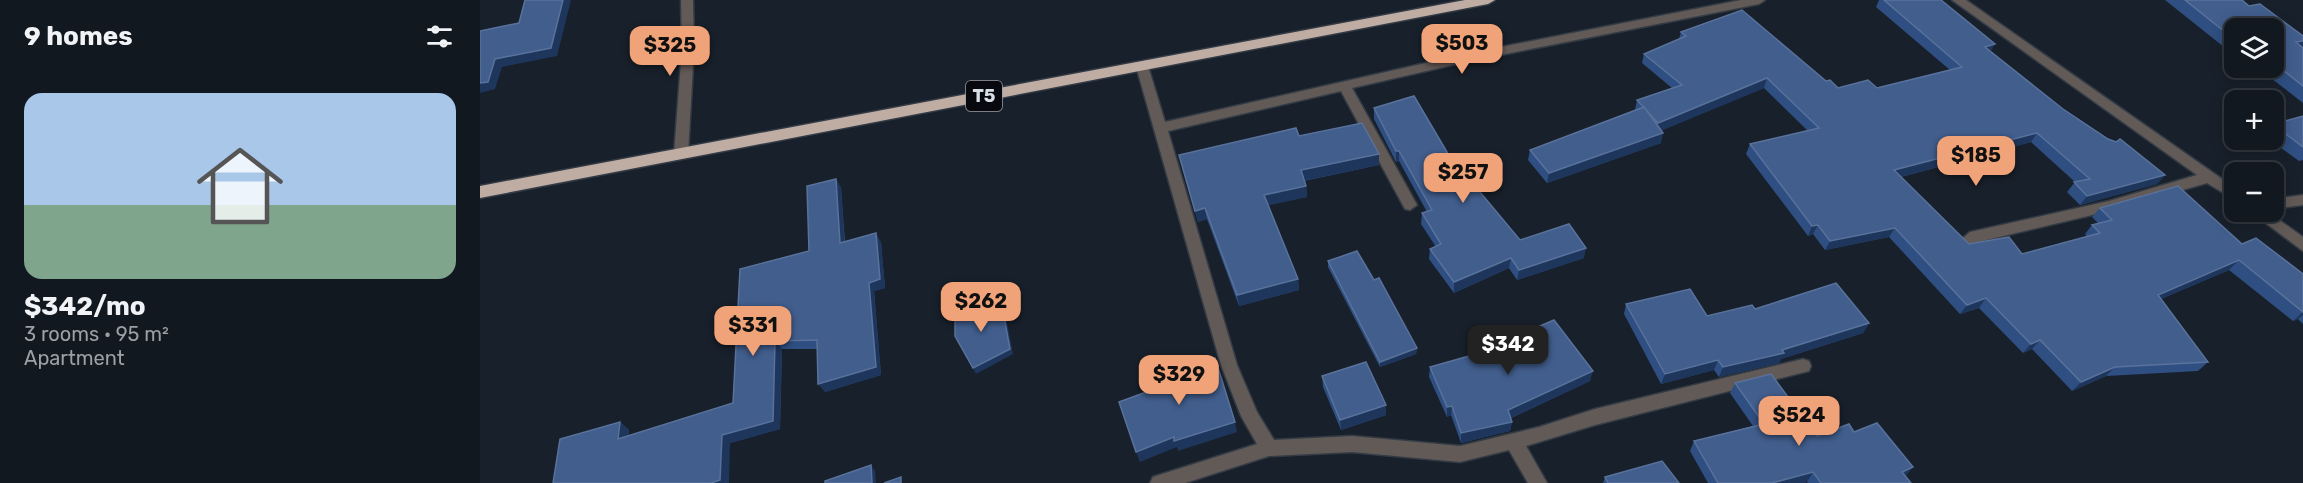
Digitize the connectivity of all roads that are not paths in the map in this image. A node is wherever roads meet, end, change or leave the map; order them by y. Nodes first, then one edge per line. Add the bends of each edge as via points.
1 (687, 0) edge
2 (1488, 0) edge
3 (1759, 0) edge
4 (1958, 0) edge
5 (1142, 66) junction
6 (1345, 87) junction
7 (1160, 128) junction
8 (681, 154) junction
9 (2209, 177) junction
10 (2224, 187) edge
11 (480, 192) edge
12 (2303, 200) edge
13 (2284, 203) edge
14 (1410, 204) dead end
15 (2272, 222) edge
16 (1970, 238) dead end
17 (2303, 245) edge
18 (1803, 366) dead end
19 (1514, 442) junction
20 (1269, 448) junction
21 (1159, 483) edge
22 (1538, 483) edge

1 - 8 street
2 - 5 highway, T5
3 - 6 street via 1470,57
4 - 9 street
5 - 7 street
5 - 8 highway, T5
6 - 7 street
6 - 14 street
7 - 20 street via 1229,365 1250,416
8 - 11 highway, T5
9 - 10 street
9 - 16 street via 2109,206
12 - 13 street
15 - 17 street
18 - 19 street via 1595,417
19 - 20 street via 1460,454 1352,444
19 - 22 street
20 - 21 street

